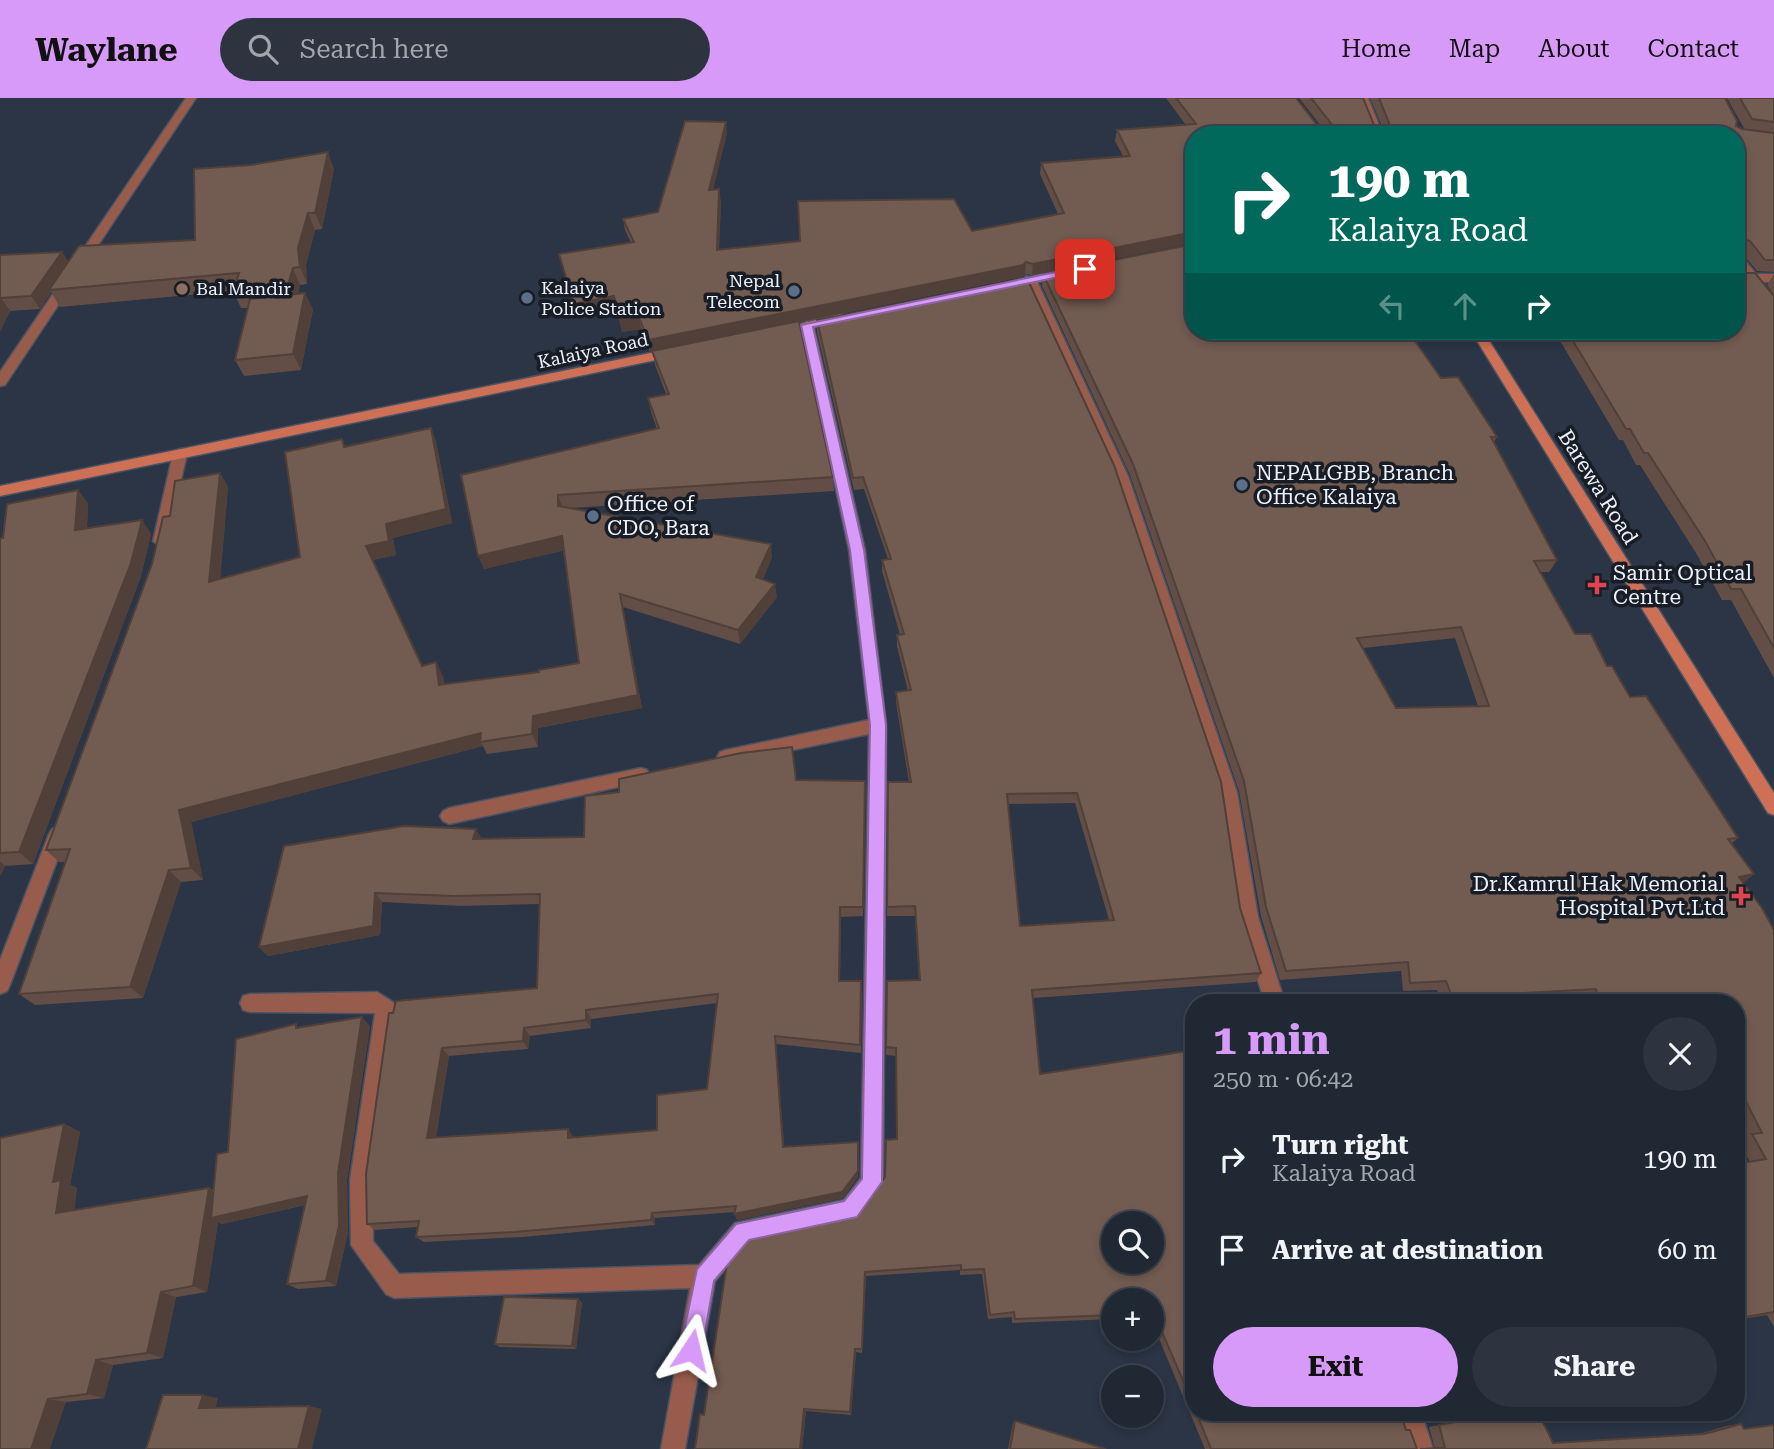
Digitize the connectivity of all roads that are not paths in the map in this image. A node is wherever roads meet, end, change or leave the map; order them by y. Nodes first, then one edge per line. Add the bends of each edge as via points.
1 (191, 98) edge
2 (1363, 98) edge
3 (1374, 126) edge
4 (1745, 268) edge
5 (1085, 269) edge
6 (1745, 277) edge
7 (1752, 277) junction
8 (1774, 278) edge
9 (1030, 279) junction
10 (991, 287) edge
11 (1774, 306) edge
12 (859, 314) edge
13 (807, 325) junction
14 (766, 334) edge
15 (1482, 340) edge
16 (684, 351) edge
17 (0, 382) edge
18 (180, 454) junction
19 (0, 491) edge
20 (155, 563) edge
21 (878, 725) junction
22 (704, 762) edge
23 (663, 771) edge
24 (1774, 808) edge
25 (449, 816) dead end
26 (63, 821) edge
27 (0, 985) edge
28 (1273, 994) edge
29 (250, 1003) dead end
30 (704, 1276) junction
31 (1412, 1421) edge
32 (673, 1449) edge
33 (1421, 1449) edge

1 - 17 street
2 - 3 street
4 - 7 street
5 - 9 main road
6 - 7 street
7 - 8 street
7 - 11 street
9 - 10 main road
9 - 28 street via 1130,502 1228,792 1248,917
12 - 13 main road
13 - 14 main road
13 - 21 street via 857,550
15 - 24 main road, Barewa Road
16 - 18 main road, Kalaiya Road
18 - 19 main road, Kalaiya Road
18 - 20 street
21 - 22 street
21 - 30 street via 872,1182 850,1210 743,1231
23 - 25 street
26 - 27 street
29 - 30 street via 377,1002 386,1009 361,1180 362,1245 394,1286
30 - 32 street
31 - 33 street

